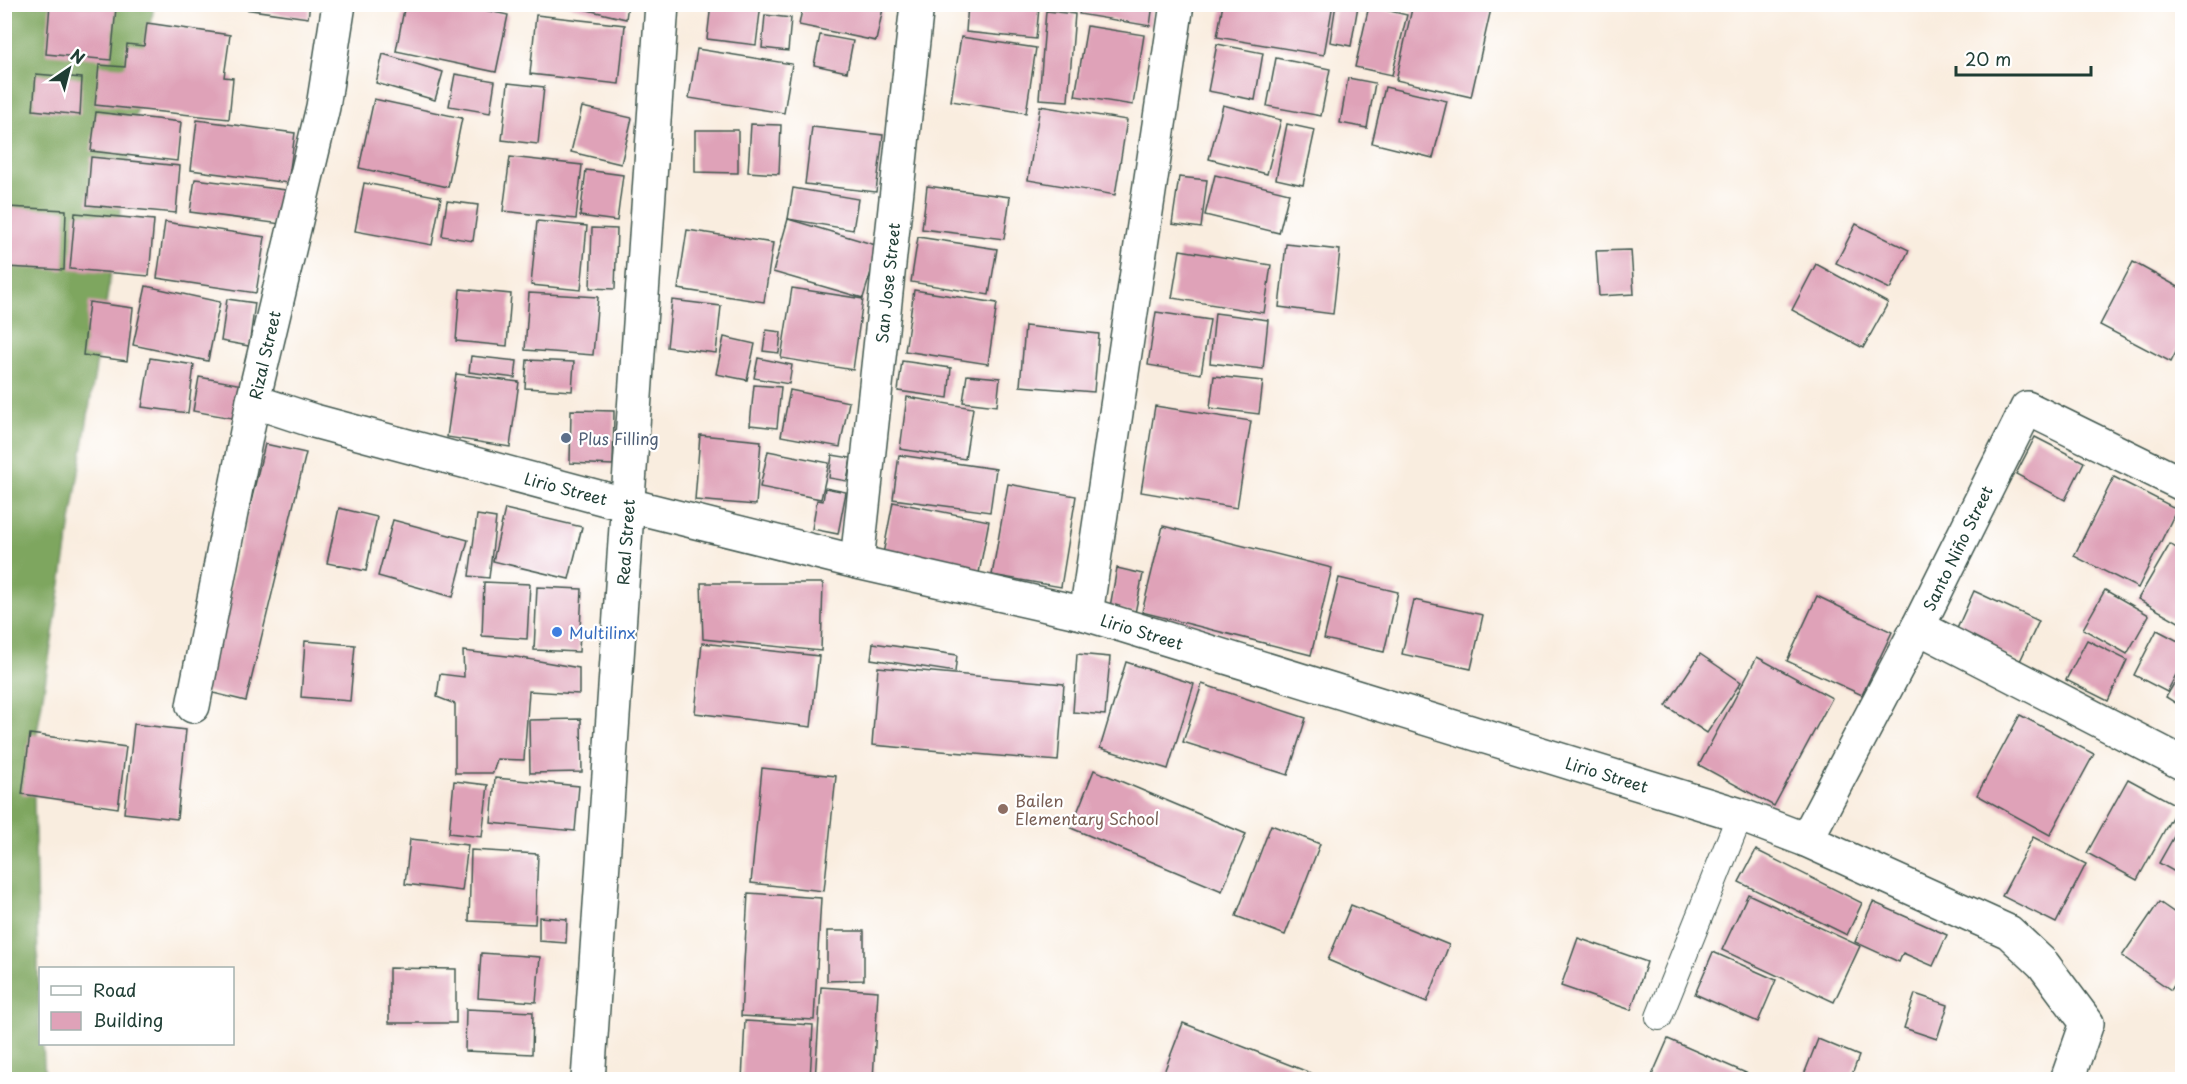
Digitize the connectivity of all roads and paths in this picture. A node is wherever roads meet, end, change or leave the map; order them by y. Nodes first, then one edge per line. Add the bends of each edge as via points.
1 (339, 4) edge
2 (662, 4) edge
3 (917, 4) edge
4 (1177, 4) edge
5 (253, 401) junction
6 (2182, 484) edge
7 (628, 505) junction
8 (856, 562) junction
9 (1086, 614) junction
10 (1918, 627) junction
11 (193, 706) dead end
12 (2182, 763) edge
13 (1740, 815) junction
14 (1806, 840) junction
15 (1659, 1017) dead end
16 (588, 1080) edge
17 (2067, 1080) edge

1 - 5 street, Rizal Street via 323,107
2 - 7 street, Real Street
3 - 8 street, San Jose Street
4 - 9 street
5 - 7 street, Lirio Street
5 - 11 street, Rizal Street
6 - 10 street, Santo Niño Street via 2027,408
7 - 8 street, Lirio Street
7 - 16 street, Real Street
8 - 9 street, Lirio Street
9 - 13 street, Lirio Street
10 - 12 street
10 - 14 street, Santo Niño Street
13 - 14 street, Lirio Street
13 - 15 lane
14 - 17 street, Lirio Street via 2008,932 2043,963 2087,1023

